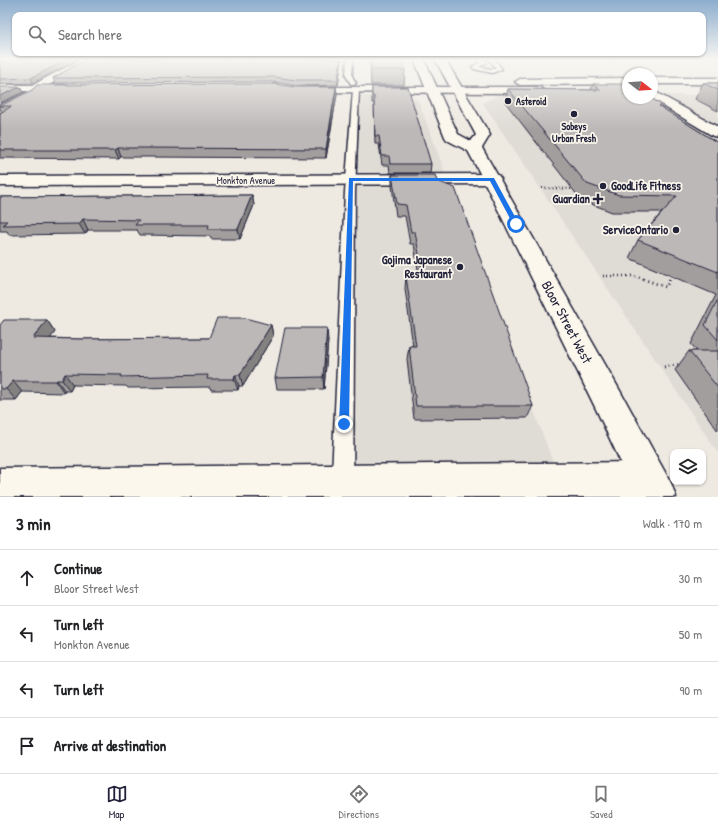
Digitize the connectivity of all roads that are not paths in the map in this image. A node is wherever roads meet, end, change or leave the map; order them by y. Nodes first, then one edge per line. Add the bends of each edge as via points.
1 (47, 82) edge
2 (353, 82) edge
3 (429, 82) edge
4 (453, 82) edge
5 (550, 82) edge
6 (555, 82) edge
7 (693, 82) edge
8 (658, 84) edge
9 (658, 84) edge
10 (355, 86) junction
11 (431, 86) junction
12 (455, 86) junction
13 (270, 87) edge
14 (0, 88) edge
15 (36, 88) junction
16 (74, 88) edge
17 (622, 89) edge
18 (718, 89) edge
19 (564, 90) junction
20 (658, 97) edge
21 (0, 110) edge
22 (716, 131) edge
23 (474, 148) junction
24 (351, 179) junction
25 (492, 179) junction
26 (0, 181) edge
27 (0, 487) edge
28 (653, 489) edge
29 (342, 490) edge

1 - 15 main road
2 - 10 lane
3 - 11 main road
4 - 12 main road
5 - 12 main road
6 - 19 main road
7 - 8 main road
9 - 18 main road
10 - 11 main road
10 - 13 main road via 296,90
10 - 24 lane
11 - 12 main road
11 - 23 main road via 452,136
12 - 19 main road
12 - 23 main road via 483,135
14 - 15 main road
15 - 16 main road
15 - 21 main road via 31,94
17 - 19 main road
20 - 22 main road
23 - 25 main road, Bloor Street West
24 - 25 main road, Monkton Avenue
24 - 26 main road, Monkton Avenue
24 - 29 lane
25 - 28 main road, Bloor Street West
27 - 29 main road
28 - 29 main road

